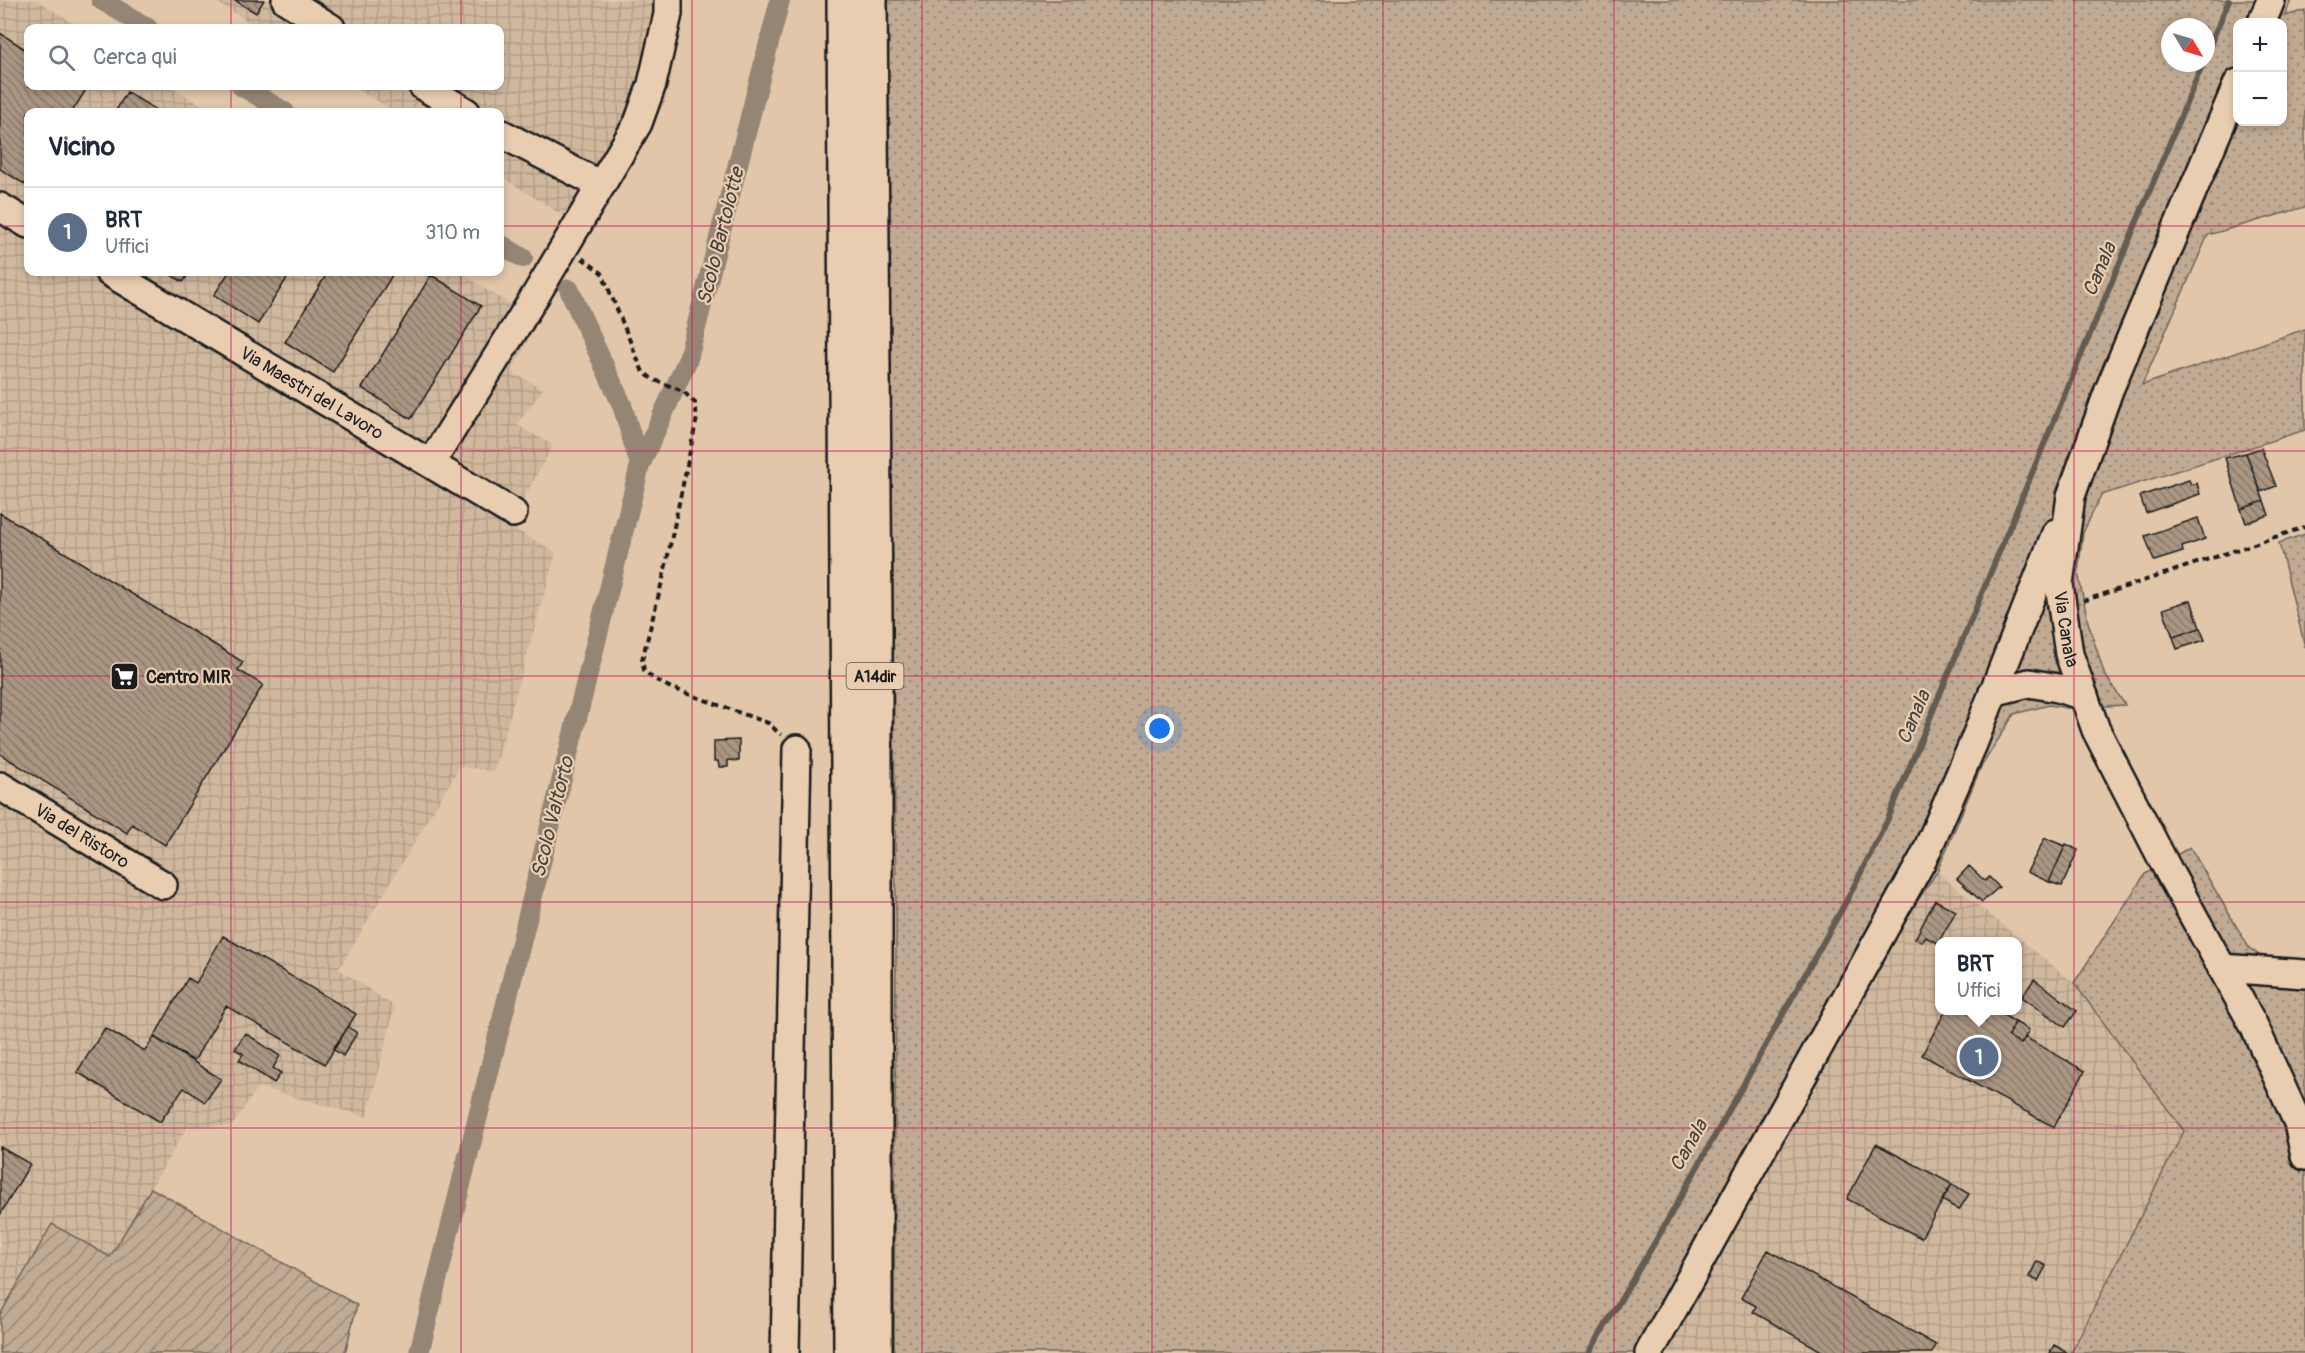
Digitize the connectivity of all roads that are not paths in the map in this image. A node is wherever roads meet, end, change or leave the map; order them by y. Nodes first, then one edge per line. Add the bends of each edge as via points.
1 (286, 0) edge
2 (668, 0) edge
3 (844, 0) edge
4 (870, 0) edge
5 (2271, 0) edge
6 (2264, 18) edge
7 (325, 24) edge
8 (430, 90) edge
9 (2233, 95) edge
10 (459, 108) edge
11 (504, 135) edge
12 (601, 184) junction
13 (0, 207) edge
14 (24, 222) edge
15 (116, 276) edge
16 (431, 463) junction
17 (2071, 496) junction
18 (513, 513) dead end
19 (1993, 692) junction
20 (2084, 696) junction
21 (797, 749) road end
22 (0, 786) edge
23 (163, 885) dead end
24 (2222, 968) junction
25 (2305, 974) edge
26 (2305, 1156) edge
27 (785, 1353) edge
28 (851, 1353) edge
29 (875, 1353) edge
30 (1649, 1353) edge

1 - 7 street
2 - 12 street via 652,84 638,123
3 - 28 highway, A14dir
4 - 29 highway, A14dir
5 - 6 street
8 - 10 street
9 - 17 street, Via Canala via 2109,390
11 - 12 street
12 - 16 street
13 - 14 street
15 - 16 street, Via Maestri del Lavoro
16 - 18 street, Via Maestri del Lavoro
17 - 19 street
17 - 20 street, Via Canala via 2059,584 2069,654
19 - 20 street via 2029,683
19 - 30 street via 1924,857
20 - 24 street, Via Canala via 2101,740
21 - 27 street
22 - 23 street, Via del Ristoro
24 - 25 street
24 - 26 street, Via Canala via 2254,1026 2298,1123

